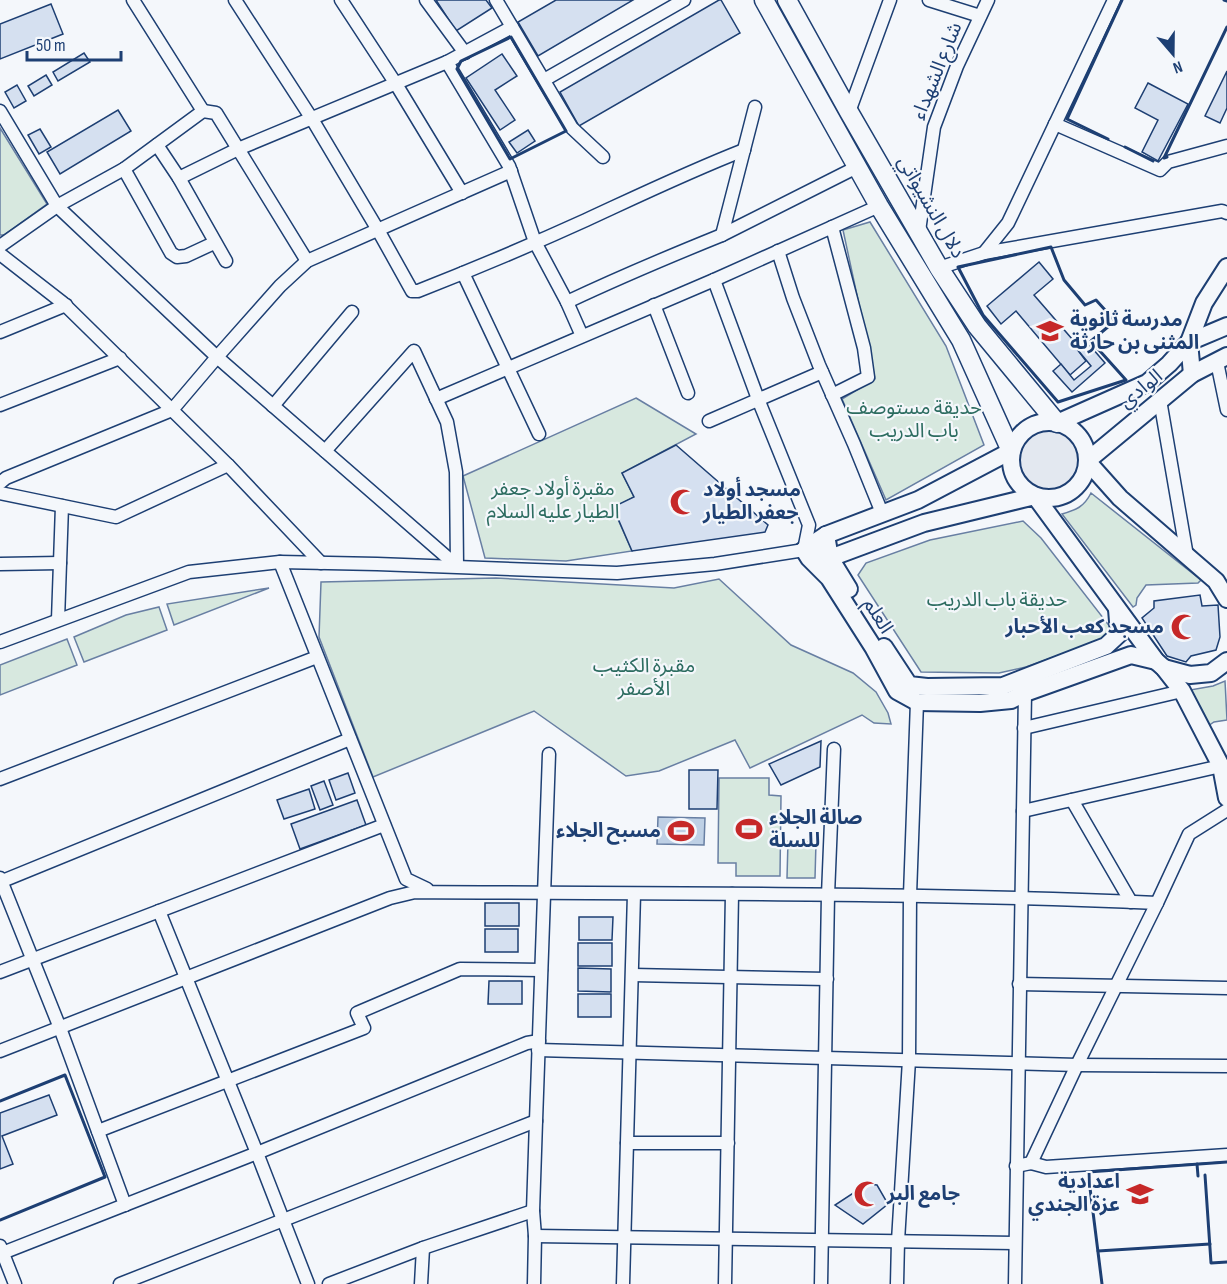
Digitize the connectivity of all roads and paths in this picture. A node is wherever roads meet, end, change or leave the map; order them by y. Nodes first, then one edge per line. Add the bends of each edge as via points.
1 (133, 0) edge
2 (235, 0) edge
3 (340, 0) edge
4 (426, 0) edge
5 (496, 0) edge
6 (684, 0) edge
7 (764, 0) edge
8 (787, 0) edge
9 (890, 0) edge
10 (929, 0) edge
11 (988, 0) edge
12 (1114, 0) edge
13 (980, 16) junction
14 (512, 27) junction
15 (465, 52) junction
16 (447, 62) junction
17 (543, 80) junction
18 (396, 84) junction
19 (755, 107) dead end
20 (0, 111) edge
21 (203, 111) junction
22 (849, 112) junction
23 (312, 119) junction
24 (1055, 124) junction
25 (157, 145) junction
26 (1227, 146) edge
27 (238, 149) junction
28 (744, 150) junction
29 (603, 157) dead end
30 (857, 167) junction
31 (124, 169) junction
32 (511, 171) junction
33 (179, 178) junction
34 (462, 193) junction
35 (57, 206) junction
36 (879, 206) junction
37 (1227, 213) edge
38 (832, 227) junction
39 (378, 230) junction
40 (919, 231) junction
41 (722, 235) junction
42 (535, 242) junction
43 (214, 243) junction
44 (0, 246) edge
45 (778, 251) junction
46 (984, 253) junction
47 (0, 254) edge
48 (226, 261) dead end
49 (306, 261) junction
50 (1227, 267) edge
51 (939, 268) junction
52 (464, 273) junction
53 (714, 280) junction
54 (567, 302) junction
55 (66, 305) junction
56 (654, 305) junction
57 (352, 312) dead end
58 (1227, 326) edge
59 (0, 332) edge
60 (582, 336) junction
61 (1189, 342) junction
62 (217, 357) junction
63 (120, 358) junction
64 (1222, 359) edge
65 (507, 368) junction
66 (822, 372) junction
67 (1192, 374) junction
68 (688, 393) dead end
69 (832, 395) junction
70 (436, 399) junction
71 (758, 399) junction
72 (1160, 400) junction
73 (0, 405) edge
74 (273, 406) junction
75 (172, 410) junction
76 (1227, 410) edge
77 (709, 421) dead end
78 (1057, 423) junction
79 (539, 434) dead end
80 (325, 451) junction
81 (1011, 451) junction
82 (1087, 461) junction
83 (228, 465) junction
84 (0, 483) edge
85 (0, 493) edge
86 (1035, 496) junction
87 (62, 506) junction
88 (882, 513) junction
89 (826, 535) junction
90 (804, 550) junction
91 (1187, 556) junction
92 (831, 558) junction
93 (280, 562) junction
94 (60, 563) junction
95 (321, 563) junction
96 (0, 564) edge
97 (457, 566) junction
98 (1227, 599) edge
99 (1117, 609) junction
100 (58, 620) junction
101 (0, 642) edge
102 (317, 657) junction
103 (1227, 660) edge
104 (1160, 664) junction
105 (909, 685) junction
106 (1182, 691) junction
107 (1025, 693) junction
108 (917, 702) junction
109 (1024, 728) junction
110 (350, 739) junction
111 (834, 749) dead end
112 (549, 754) dead end
113 (1221, 766) junction
114 (0, 779) edge
115 (1227, 798) edge
116 (1072, 800) junction
117 (1227, 810) edge
118 (1023, 811) junction
119 (384, 825) junction
120 (0, 880) edge
121 (434, 892) junction
122 (544, 893) junction
123 (634, 894) junction
124 (732, 894) junction
125 (828, 895) junction
126 (910, 895) junction
127 (1021, 897) junction
128 (1131, 902) junction
129 (1157, 903) junction
130 (159, 911) junction
131 (33, 960) junction
132 (541, 970) junction
133 (0, 972) edge
134 (633, 975) junction
135 (730, 976) junction
136 (186, 978) junction
137 (827, 979) junction
138 (1019, 984) junction
139 (1115, 987) junction
140 (1227, 988) edge
141 (60, 1028) junction
142 (538, 1046) junction
143 (0, 1051) edge
144 (629, 1053) junction
145 (729, 1055) junction
146 (825, 1058) junction
147 (909, 1060) junction
148 (1018, 1062) junction
149 (1077, 1065) junction
150 (1227, 1066) edge
151 (227, 1081) junction
152 (536, 1121) junction
153 (98, 1131) junction
154 (627, 1143) junction
155 (728, 1143) junction
156 (257, 1153) junction
157 (1227, 1155) edge
158 (1031, 1163) junction
159 (1016, 1166) junction
160 (125, 1205) junction
161 (533, 1211) junction
162 (283, 1220) junction
163 (535, 1236) junction
164 (625, 1237) junction
165 (727, 1239) junction
166 (822, 1240) junction
167 (898, 1241) junction
168 (1015, 1243) junction
169 (423, 1248) junction
170 (1, 1250) edge
171 (15, 1284) edge
172 (120, 1284) edge
173 (308, 1284) edge
174 (328, 1284) edge
175 (421, 1284) edge
176 (534, 1284) edge
177 (623, 1284) edge
178 (725, 1284) edge
179 (821, 1284) edge
180 (897, 1284) edge
181 (1014, 1284) edge

1 - 21 street
2 - 23 street
3 - 18 street
4 - 15 street
5 - 14 street
6 - 17 street
7 - 30 main road
8 - 22 main road, دلال النشيواتي
9 - 22 street
10 - 13 street
11 - 13 street, شارع الشهداء
12 - 24 street
13 - 40 street, شارع الشهداء via 934,127
14 - 15 street
14 - 17 street
15 - 16 street
16 - 18 street
16 - 32 street
17 - 29 street via 572,128
18 - 23 street
18 - 34 street
19 - 28 street
20 - 35 street
21 - 25 street
21 - 27 street via 216,113
22 - 40 main road, دلال النشيواتي
23 - 27 street
23 - 39 street
24 - 26 street via 1160,170 1168,162
24 - 46 street via 1008,224
25 - 31 street
25 - 33 street
27 - 33 street
27 - 49 street
28 - 41 street
28 - 42 street
30 - 36 main road
30 - 41 street
31 - 35 street
31 - 43 street via 171,253 186,256
32 - 34 street
32 - 42 street
33 - 43 street
34 - 39 street
35 - 44 street
35 - 62 street
36 - 38 street
36 - 81 main road via 961,340
37 - 46 street
38 - 45 street
38 - 69 street via 868,377
39 - 49 street
39 - 52 street via 412,291
40 - 51 main road, دلال النشيواتي
41 - 54 street
42 - 52 street
42 - 54 street
43 - 48 street
45 - 53 street
45 - 66 street
46 - 51 street
47 - 55 street
49 - 62 street
50 - 61 main road via 1204,303
51 - 78 main road, دلال النشيواتي via 977,326
52 - 65 street
53 - 56 street
53 - 71 street
54 - 60 street
55 - 59 street
55 - 63 street
56 - 60 street
56 - 68 street
57 - 74 street
58 - 61 main road
60 - 65 street
61 - 67 main road
61 - 78 main road via 1147,383
62 - 74 street
62 - 75 street
63 - 73 street
63 - 75 street
64 - 67 main road, الوادي
64 - 76 street
65 - 70 street
65 - 79 street
66 - 69 street
66 - 71 street
67 - 72 main road, الوادي
69 - 88 street
70 - 80 street via 414,351
70 - 97 street via 447,422 456,472
71 - 77 street
71 - 90 street via 809,525
72 - 82 main road, الوادي
72 - 91 street
74 - 80 street
75 - 83 street
75 - 84 street
78 - 81 main road via 1045,422 1023,431
78 - 82 main road via 1079,436
80 - 97 street
81 - 86 main road via 1012,473 1025,491
81 - 88 main road via 918,500
82 - 86 main road via 1085,473 1070,492 1059,497
82 - 91 main road via 1120,498
83 - 87 street via 116,517
83 - 95 street
85 - 87 street
86 - 92 main road via 924,523
86 - 99 main road
87 - 94 street
88 - 89 main road
89 - 90 main road
89 - 92 main road, العلم
90 - 92 main road
90 - 97 street via 715,564 617,573
90 - 108 main road, العلم via 829,578 897,691
91 - 98 main road via 1216,581
92 - 105 main road, العلم
93 - 95 street
93 - 100 street via 189,572
93 - 102 street
94 - 96 street
94 - 100 street
95 - 97 street
99 - 104 main road
99 - 105 main road via 1119,634 1106,646 1003,686
100 - 101 street
102 - 110 street
102 - 114 street
103 - 104 main road via 1211,673 1190,675
104 - 106 main road
104 - 107 main road via 1131,656
105 - 108 main road, العلم
106 - 109 street
106 - 113 main road
107 - 108 main road via 1011,700 980,703
107 - 109 street
108 - 126 street
109 - 118 street
110 - 119 street
110 - 120 street
111 - 125 street
112 - 122 street
113 - 115 main road
113 - 116 street
116 - 118 street
116 - 128 street
117 - 129 street via 1189,834
118 - 127 street
119 - 121 street via 406,879
119 - 130 street
120 - 131 street
121 - 122 street
121 - 136 street via 390,898
122 - 123 street
122 - 132 street
123 - 124 street
123 - 134 street
124 - 125 street
124 - 135 street
125 - 126 street
125 - 137 street
126 - 127 street
126 - 147 street
127 - 128 street
127 - 138 street
128 - 129 street
129 - 139 street
130 - 131 street
130 - 136 street
131 - 133 street
131 - 141 street
132 - 142 street
132 - 151 street via 460,969 357,1013 364,1028
134 - 135 street
134 - 144 street
135 - 137 street
135 - 145 street
136 - 141 street
136 - 151 street
137 - 146 street
138 - 139 street
138 - 148 street
139 - 140 street
139 - 149 street
141 - 143 street
141 - 153 street
142 - 144 street
142 - 152 street
142 - 156 street via 527,1043
144 - 145 street
144 - 154 street
145 - 146 street
145 - 155 street
146 - 147 street
146 - 166 street
147 - 148 street
147 - 167 street
148 - 149 street
148 - 159 street
149 - 150 street
149 - 158 street
151 - 153 street
151 - 156 street
152 - 161 street
152 - 162 street
153 - 160 street
154 - 155 street
154 - 164 street
155 - 165 street
156 - 160 street
156 - 162 street
157 - 158 street via 1046,1167
158 - 159 street
159 - 168 street
160 - 170 street
161 - 163 street
161 - 169 street
162 - 172 street
162 - 173 street
163 - 164 street
163 - 176 street
164 - 165 street
164 - 177 street
165 - 166 street
165 - 178 street
166 - 167 street
166 - 179 street
167 - 168 street
167 - 180 street
168 - 181 street
169 - 174 street
169 - 175 street
170 - 171 street

